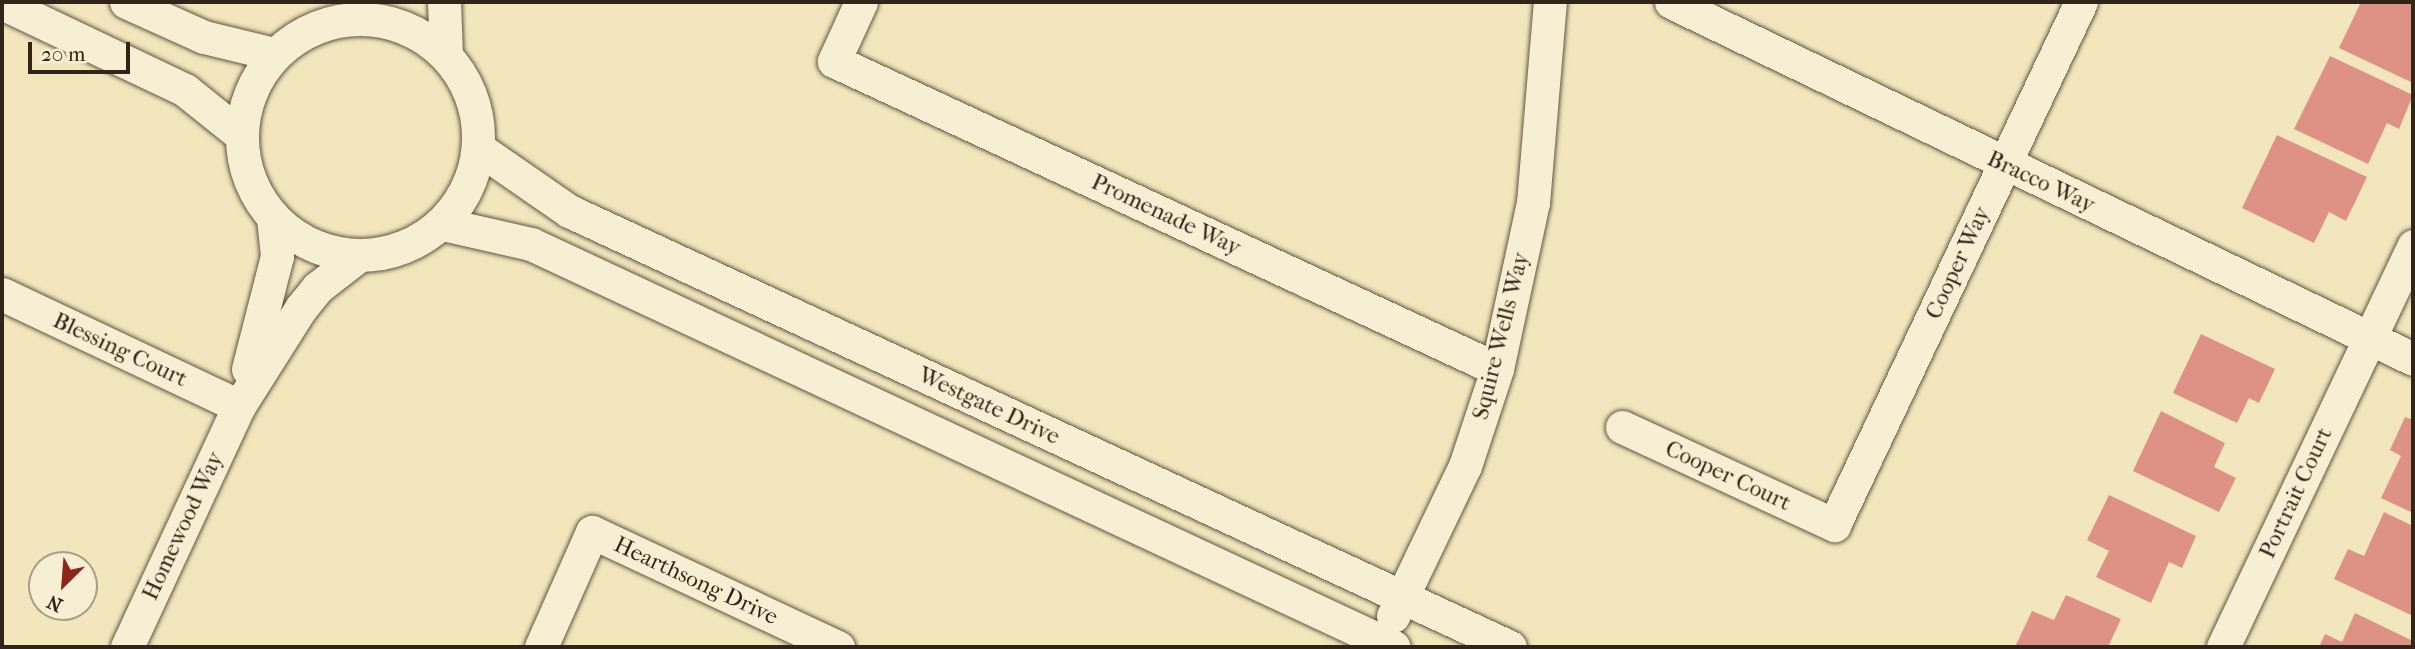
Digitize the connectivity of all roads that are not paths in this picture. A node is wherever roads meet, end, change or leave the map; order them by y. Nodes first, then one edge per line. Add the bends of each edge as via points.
1 (125, 2) edge
2 (444, 2) edge
3 (861, 2) edge
4 (1550, 2) edge
5 (1671, 2) edge
6 (2081, 2) edge
7 (2, 3) edge
8 (374, 10) edge
9 (274, 54) junction
10 (446, 55) junction
11 (240, 134) junction
12 (478, 148) junction
13 (2004, 165) junction
14 (273, 220) junction
15 (443, 224) junction
16 (2413, 246) edge
17 (357, 257) junction
18 (2, 294) edge
19 (2370, 338) junction
20 (2413, 359) edge
21 (1497, 369) junction
22 (239, 406) junction
23 (1622, 428) dead end
24 (1834, 525) joint
25 (1405, 599) junction
26 (1381, 645) edge
27 (127, 647) edge
28 (541, 647) edge
29 (838, 647) edge
30 (1510, 647) edge
31 (2223, 647) edge

1 - 9 street via 204,37
2 - 10 street
3 - 21 street, Promenade Way via 834,61
4 - 21 street, Squire Wells Way via 1533,203
5 - 13 street, Bracco Way
6 - 13 street, Cooper Way
7 - 11 street via 186,90
8 - 9 street via 316,25
8 - 10 street via 408,27
9 - 11 street via 250,89
10 - 12 street via 472,94
11 - 14 street via 248,180
12 - 15 street via 467,188
12 - 25 street, Westgate Drive via 569,211
13 - 19 street, Bracco Way
13 - 24 street, Cooper Way
14 - 17 street via 312,246
14 - 22 street, Homewood Way via 277,256
15 - 17 street via 404,249
15 - 26 street, Westgate Drive via 531,244
16 - 19 street, Portrait Court
17 - 22 street, Homewood Way via 317,288 301,308
18 - 22 street, Blessing Court
19 - 20 street, Bracco Way
19 - 31 street, Portrait Court
21 - 25 street, Squire Wells Way via 1465,466
22 - 27 street, Homewood Way
23 - 24 street, Cooper Court
25 - 26 street, Squire Wells Way
25 - 30 street, Westgate Drive
28 - 29 street, Hearthsong Drive via 592,532

